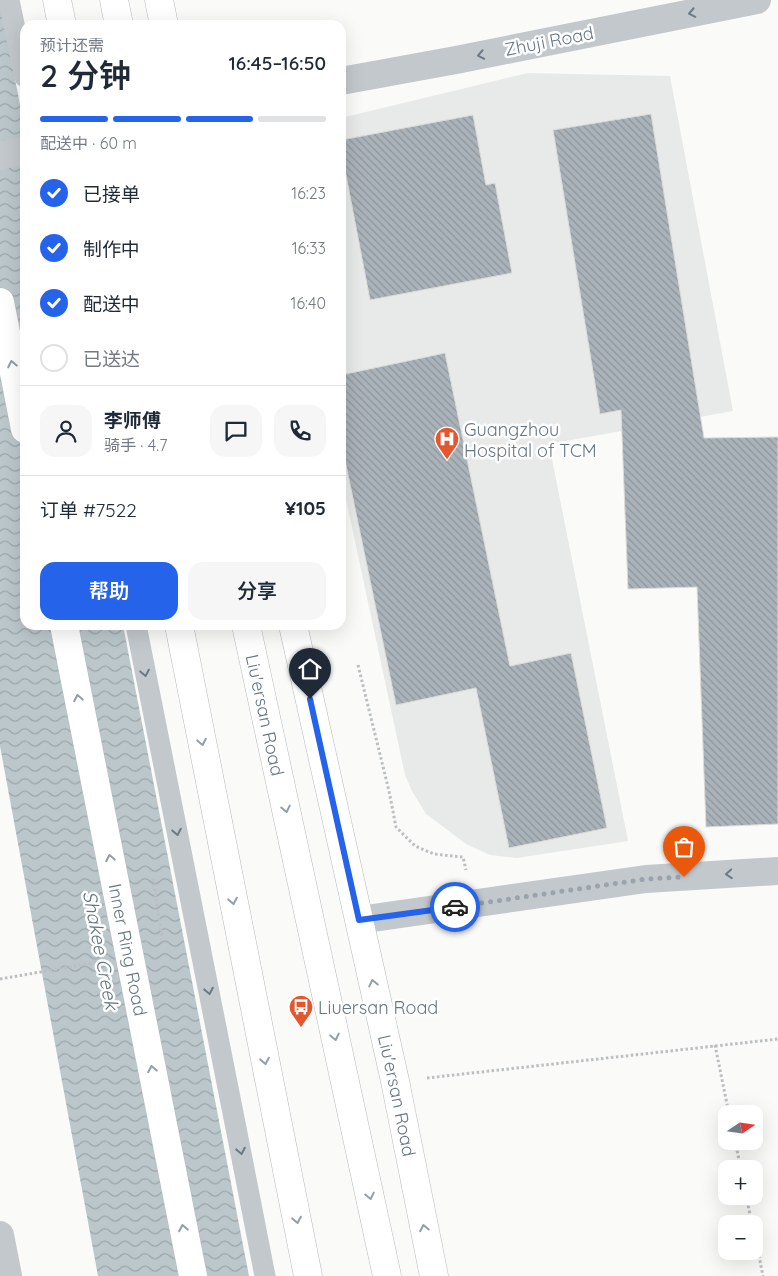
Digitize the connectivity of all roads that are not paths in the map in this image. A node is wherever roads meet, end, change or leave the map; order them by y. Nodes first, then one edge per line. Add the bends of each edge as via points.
1 (9, 0) edge
2 (57, 0) edge
3 (114, 0) edge
4 (159, 0) edge
5 (757, 0) edge
6 (61, 20) edge
7 (118, 20) edge
8 (163, 20) edge
9 (20, 53) edge
10 (346, 80) edge
11 (20, 151) edge
12 (0, 156) edge
13 (0, 302) edge
14 (20, 403) edge
15 (65, 630) edge
16 (137, 630) edge
17 (180, 630) edge
18 (247, 630) edge
19 (294, 630) edge
20 (778, 871) edge
21 (359, 920) junction
22 (0, 1235) edge
23 (8, 1276) edge
24 (193, 1276) edge
25 (265, 1276) edge
26 (308, 1276) edge
27 (387, 1276) edge
28 (434, 1276) edge

1 - 9 lane
2 - 6 main road
3 - 7 main road
4 - 8 main road
5 -> 10 street, Zhuji Road
11 - 12 street
14 -> 13 main road
24 -> 15 main road, Inner Ring Road, bridge
16 -> 25 lane
17 -> 26 main road
18 -> 27 main road, Liu'ersan Road
19 - 21 main road, Liu'ersan Road
20 -> 21 street via 646,879
28 -> 21 main road, Liu'ersan Road
22 - 23 street

